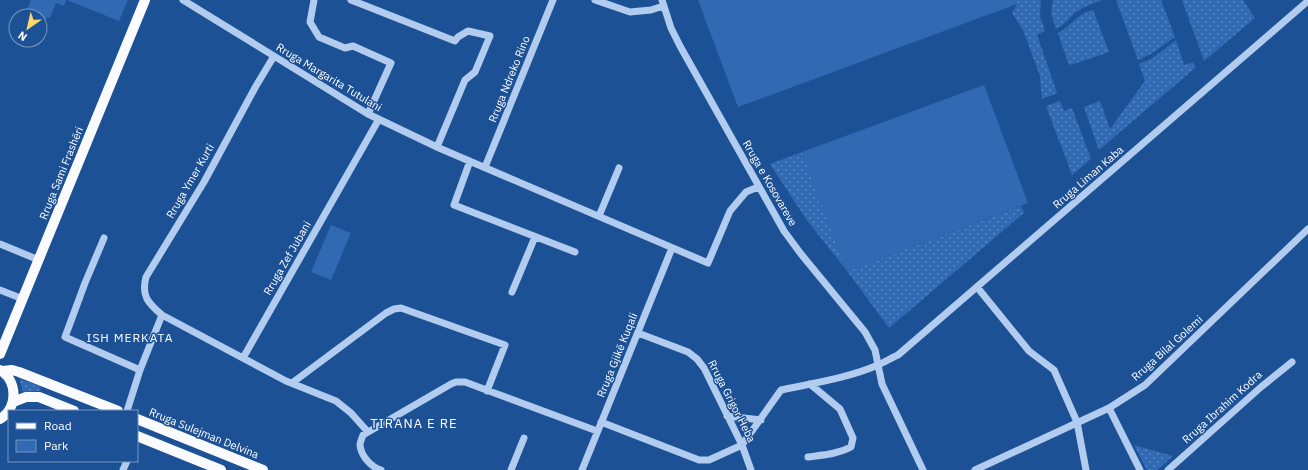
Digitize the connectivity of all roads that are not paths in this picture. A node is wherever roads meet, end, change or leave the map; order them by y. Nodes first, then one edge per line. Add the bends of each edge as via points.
1 (145, 0) edge
2 (183, 0) edge
3 (314, 0) edge
4 (351, 0) edge
5 (553, 0) edge
6 (595, 0) edge
7 (1308, 0) edge
8 (663, 3) edge
9 (274, 56) junction
10 (368, 114) junction
11 (379, 119) junction
12 (437, 147) junction
13 (470, 161) junction
14 (485, 167) junction
15 (619, 168) dead end
16 (758, 187) junction
17 (599, 216) junction
18 (1308, 229) edge
19 (535, 236) junction
20 (104, 238) dead end
21 (0, 244) edge
22 (672, 248) junction
23 (575, 252) dead end
24 (39, 260) junction
25 (977, 287) junction
26 (0, 290) edge
27 (512, 292) dead end
28 (23, 298) junction
29 (162, 315) junction
30 (638, 334) junction
31 (0, 354) edge
32 (242, 358) junction
33 (1292, 362) dead end
34 (878, 365) junction
35 (140, 370) junction
36 (1, 371) edge
37 (292, 383) junction
38 (810, 384) junction
39 (487, 391) junction
40 (13, 402) junction
41 (1109, 408) junction
42 (9, 410) edge
43 (71, 410) edge
44 (115, 410) edge
45 (127, 410) edge
46 (8, 412) edge
47 (727, 416) junction
48 (0, 419) edge
49 (138, 419) edge
50 (761, 420) junction
51 (601, 422) junction
52 (1077, 422) junction
53 (597, 431) junction
54 (368, 432) junction
55 (138, 437) edge
56 (524, 438) dead end
57 (742, 445) junction
58 (808, 457) dead end
59 (221, 470) edge
60 (263, 470) edge
61 (379, 470) edge
62 (511, 470) edge
63 (582, 470) edge
64 (751, 470) edge
65 (923, 470) edge
66 (975, 470) edge
67 (1086, 470) edge
68 (1140, 470) edge
69 (1168, 470) edge

1 - 24 main road, Rruga Sami Frashëri
2 - 9 street, Rruga Margarita Tutulani
3 - 10 street via 310,22 319,37 345,48 353,46 391,63
4 - 12 street via 455,41 468,31 490,36 475,72 464,80
5 - 14 street, Rruga Ndreko Rino
6 - 8 street via 630,12 651,10
7 - 25 street, Rruga Liman Kaba
8 - 16 street, Rruga e Kosovareve via 680,46
9 - 10 street, Rruga Margarita Tutulani
9 - 29 street, Rruga Ymer Kurti via 204,182 146,277 144,286 149,305
10 - 11 street, Rruga Margarita Tutulani
11 - 12 street, Rruga Margarita Tutulani
11 - 32 street, Rruga Zef Jubani
12 - 13 street, Rruga Margarita Tutulani
13 - 14 street, Rruga Margarita Tutulani
13 - 19 street via 454,205
14 - 17 street, Rruga Margarita Tutulani
15 - 17 street
16 - 22 street, Rruga Margarita Tutulani via 746,192 730,211 708,263
16 - 34 street, Rruga e Kosovareve via 784,231 865,332 875,350
17 - 22 street, Rruga Margarita Tutulani
18 - 41 street, Rruga Bilal Golemi via 1145,385
19 - 23 street
19 - 27 street
20 - 35 street via 65,338
21 - 24 street
22 - 30 street, Rruga Gjikë Kuqali
24 - 28 main road, Rruga Sami Frashëri
25 - 34 street, Rruga Liman Kaba via 898,355
25 - 52 street via 1029,351 1054,370
26 - 28 street
28 - 31 main road, Rruga Sami Frashëri
29 - 32 street, Rruga Ymer Kurti
29 - 35 street
30 - 47 street, Rruga Grigor Heba via 688,352 697,358
30 - 51 street, Rruga Gjikë Kuqali
32 - 37 street
33 - 69 street, Rruga Ibrahim Kodra
34 - 38 street, Rruga Liman Kaba
34 - 65 street, Rruga e Kosovareve via 882,384
35 - 45 street
36 - 40 main road via 10,380 14,391
36 - 44 main road via 20,372
37 - 39 street via 386,313 401,308 505,345
37 - 54 street via 336,401
38 - 50 street, Rruga Liman Kaba via 781,390
38 - 58 street via 840,410 853,438 851,447 844,451
39 - 53 street
39 - 54 street via 465,382 456,382
40 - 42 main road
40 - 43 main road via 26,397 38,397
41 - 52 street, Rruga Bilal Golemi
41 - 68 street
46 - 48 main road
47 - 50 street
47 - 57 street, Rruga Grigor Heba
49 - 60 main road, Rruga Sulejman Delvina
50 - 57 street, Rruga Liman Kaba
51 - 53 street, Rruga Gjikë Kuqali
51 - 57 street via 699,460 709,460
52 - 66 street, Rruga Bilal Golemi
52 - 67 street
53 - 63 street, Rruga Gjikë Kuqali
54 - 61 street via 363,435 360,445 364,457
55 - 59 main road
56 - 62 street
57 - 64 street, Rruga Grigor Heba

